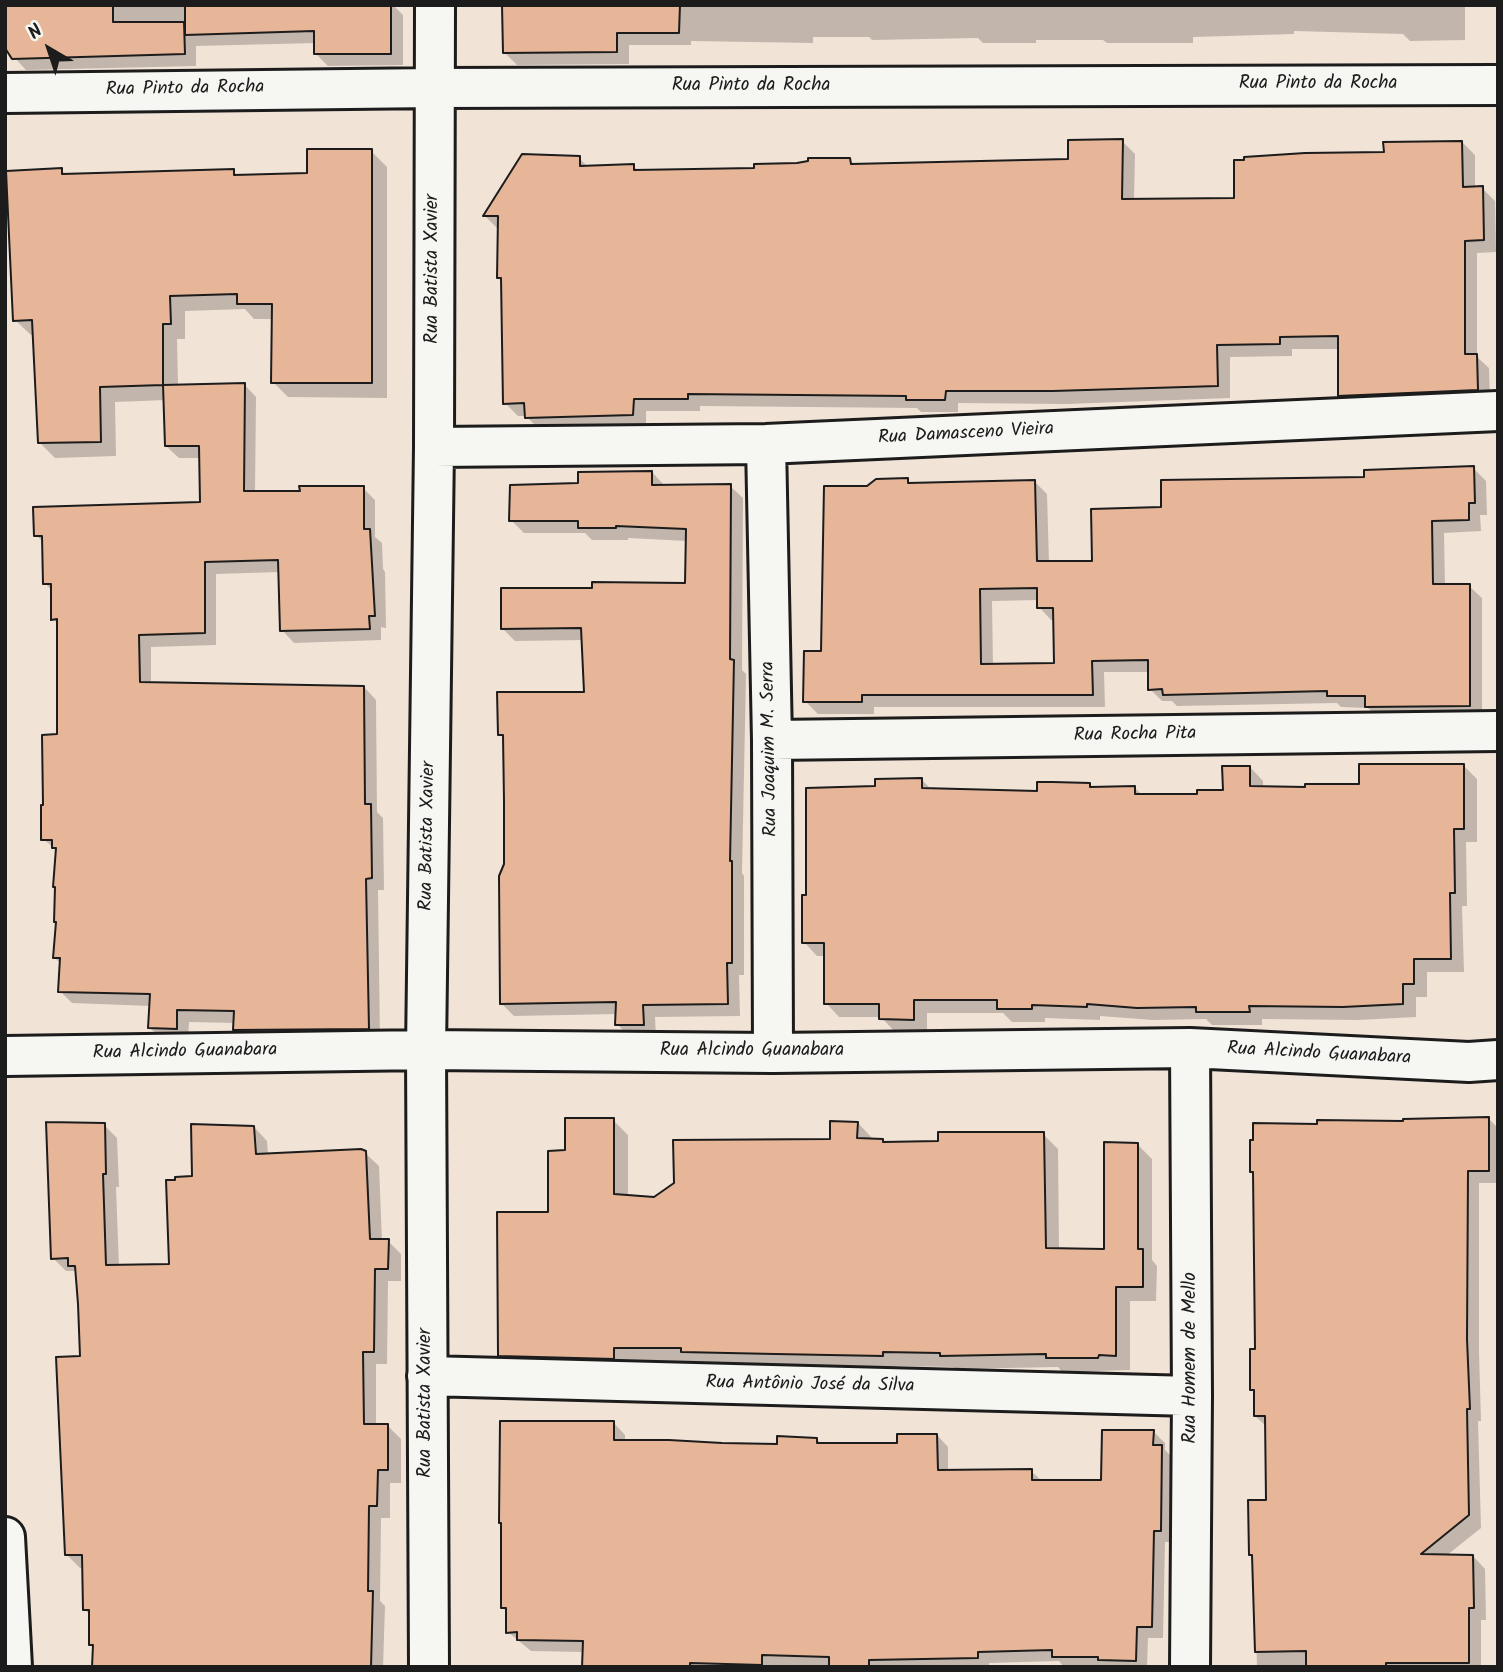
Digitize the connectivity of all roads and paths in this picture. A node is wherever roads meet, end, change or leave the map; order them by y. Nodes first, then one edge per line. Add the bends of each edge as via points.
1 (435, 5) edge
2 (1498, 85) edge
3 (435, 88) junction
4 (5, 93) edge
5 (1498, 411) edge
6 (766, 444) junction
7 (434, 447) junction
8 (1498, 732) edge
9 (772, 740) junction
10 (1190, 1048) junction
11 (426, 1050) junction
12 (773, 1053) junction
13 (5, 1056) edge
14 (1498, 1060) edge
15 (427, 1376) junction
16 (1192, 1396) junction
17 (5, 1537) edge
18 (12, 1667) edge
19 (429, 1667) edge
20 (1190, 1667) edge

1 - 3 street, Rua Batista Xavier
2 - 3 street, Rua Pinto da Rocha
3 - 4 street, Rua Pinto da Rocha
3 - 7 street, Rua Batista Xavier
5 - 6 street, Rua Damasceno Vieira
6 - 7 street, Rua Damasceno Vieira
6 - 9 street, Rua Joaquim M. Serra
7 - 11 street, Rua Batista Xavier
8 - 9 street, Rua Rocha Pita
9 - 12 street, Rua Joaquim M. Serra
10 - 12 street, Rua Alcindo Guanabara
10 - 14 street, Rua Alcindo Guanabara
10 - 16 street, Rua Homem de Mello
11 - 12 street, Rua Alcindo Guanabara
11 - 13 street, Rua Alcindo Guanabara
11 - 15 street, Rua Batista Xavier
15 - 16 street, Rua Antônio José da Silva
15 - 19 street, Rua Batista Xavier
16 - 20 street, Rua Homem de Mello
17 - 18 street

